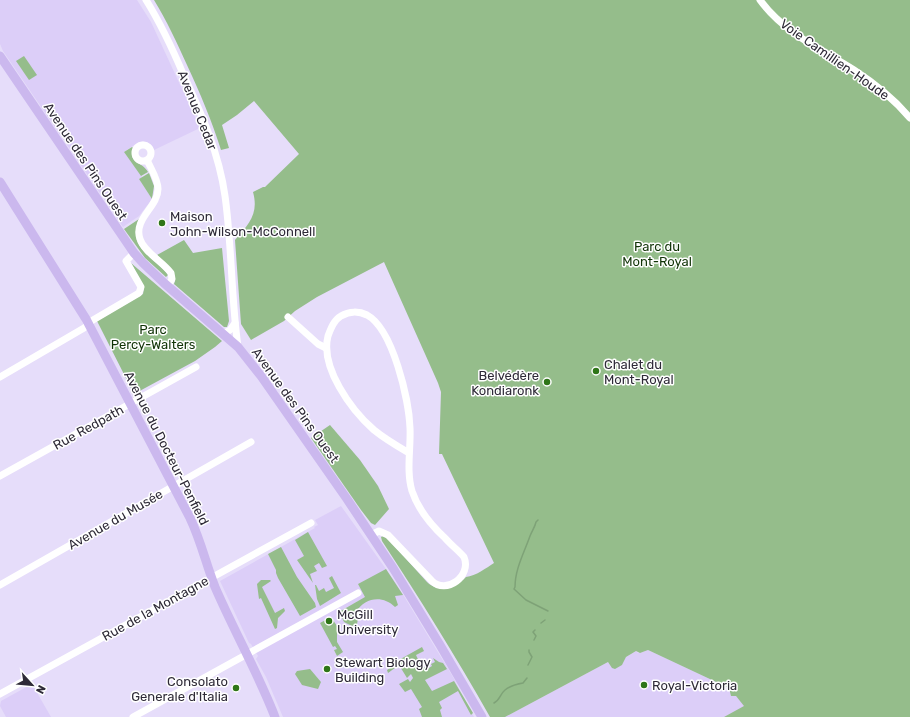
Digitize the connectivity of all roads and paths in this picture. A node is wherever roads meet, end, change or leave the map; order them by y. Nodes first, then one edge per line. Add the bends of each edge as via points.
1 (146, 0) edge
2 (760, 0) edge
3 (764, 0) edge
4 (0, 57) edge
5 (910, 114) edge
6 (910, 118) edge
7 (147, 160) dead end
8 (0, 182) edge
9 (134, 253) junction
10 (168, 286) junction
11 (288, 317) dead end
12 (235, 323) junction
13 (88, 324) junction
14 (223, 334) junction
15 (238, 347) junction
16 (326, 348) junction
17 (196, 367) dead end
18 (0, 376) edge
19 (130, 404) junction
20 (251, 442) dead end
21 (409, 453) junction
22 (0, 476) edge
23 (173, 486) junction
24 (311, 523) dead end
25 (371, 535) junction
26 (212, 577) junction
27 (0, 585) edge
28 (358, 593) dead end
29 (246, 655) junction
30 (0, 694) edge
31 (133, 717) edge
32 (275, 717) edge
33 (482, 717) edge

1 - 12 street, Avenue Cedar via 196,101 217,161 226,204
2 - 6 street, Voie Camillien-Houde via 797,36 871,82
3 - 5 street, Voie Camillien-Houde via 800,34 867,76
4 - 9 main road, Avenue des Pins Ouest
7 - 10 street via 157,181 158,190 155,201 142,220 139,237 144,246 171,273 172,279
8 - 13 main road, Avenue du Docteur-Penfield
9 - 10 main road, Avenue des Pins Ouest
9 - 13 street via 126,261 141,287 140,292
10 - 14 main road, Avenue des Pins Ouest
11 - 16 street
12 - 14 street
12 - 15 street, Avenue Cedar
13 - 18 street
13 - 19 main road, Avenue du Docteur-Penfield
14 - 15 main road, Avenue des Pins Ouest
15 - 25 main road, Avenue des Pins Ouest via 267,384
16 - 21 street via 336,379 357,412 383,437
16 - 21 street via 332,325 344,314 363,313 377,323 388,341 402,378 409,416
17 - 19 street, Rue Redpath
19 - 22 street, Rue Redpath
19 - 23 main road, Avenue du Docteur-Penfield
20 - 23 street, Avenue du Musée
21 - 25 street via 411,484 415,497 434,527 464,557 464,572 455,582 437,585 386,534 378,531
23 - 26 main road, Avenue du Docteur-Penfield via 196,531
23 - 27 street, Avenue du Musée
24 - 26 street, Rue de la Montagne
25 - 33 main road, Avenue des Pins Ouest
26 - 29 main road, Avenue du Docteur-Penfield
26 - 30 street, Rue de la Montagne
28 - 29 street
29 - 31 street
29 - 32 main road, Avenue du Docteur-Penfield

